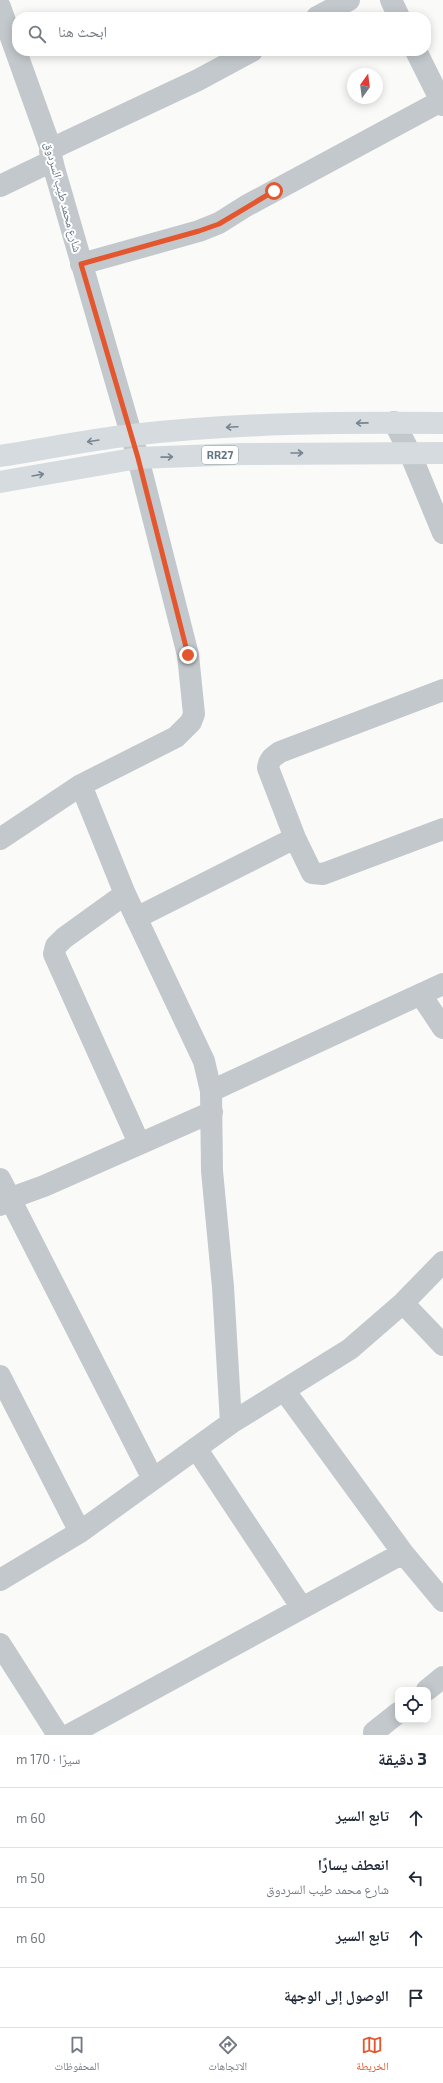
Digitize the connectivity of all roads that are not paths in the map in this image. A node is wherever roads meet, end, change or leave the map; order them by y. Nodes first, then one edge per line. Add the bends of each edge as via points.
1 (349, 0) edge
2 (391, 0) edge
3 (0, 8) edge
4 (326, 12) edge
5 (397, 12) edge
6 (12, 42) edge
7 (17, 56) edge
8 (243, 56) edge
9 (418, 56) edge
10 (442, 103) edge
11 (52, 155) junction
12 (0, 186) edge
13 (81, 264) junction
14 (394, 422) junction
15 (443, 423) edge
16 (131, 435) junction
17 (410, 453) junction
18 (443, 453) edge
19 (0, 456) edge
20 (138, 458) junction
21 (0, 482) edge
22 (443, 533) edge
23 (443, 690) edge
24 (81, 785) junction
25 (443, 829) edge
26 (295, 838) junction
27 (0, 839) edge
28 (125, 894) junction
29 (136, 918) junction
30 (443, 984) edge
31 (421, 995) junction
32 (443, 1028) edge
33 (212, 1101) junction
34 (140, 1143) junction
35 (0, 1179) edge
36 (6, 1201) edge
37 (443, 1262) edge
38 (403, 1303) junction
39 (443, 1345) edge
40 (0, 1376) edge
41 (284, 1390) junction
42 (231, 1423) junction
43 (196, 1448) junction
44 (152, 1479) junction
45 (80, 1532) junction
46 (403, 1553) junction
47 (0, 1580) edge
48 (443, 1601) edge
49 (302, 1608) junction
50 (0, 1644) edge
51 (443, 1678) edge
52 (431, 1687) edge
53 (395, 1716) edge
54 (373, 1734) edge
55 (58, 1735) edge
56 (69, 1735) edge

1 - 4 street
2 - 5 street
3 - 6 street, شارع محمد طيب السردوق
7 - 11 street, شارع محمد طيب السردوق
8 - 11 street
9 - 10 street
10 - 13 street via 246,206 219,224
11 - 12 street
11 - 13 street, شارع محمد طيب السردوق
13 - 16 street, شارع محمد طيب السردوق
14 - 15 highway, RR27
14 -> 16 highway, RR27 via 300,424
14 - 17 street
16 -> 19 highway, RR27
16 - 20 street, شارع محمد طيب السردوق
17 - 18 highway, RR27
20 -> 17 highway, RR27 via 243,454
17 - 22 street
21 -> 20 highway, RR27
20 - 24 street, شارع محمد طيب السردوق via 188,655 194,714 191,722 176,737
23 - 26 street via 272,757 268,762 268,768
24 - 27 street, شارع محمد طيب السردوق
24 - 28 street
25 - 26 street via 323,874 312,873
26 - 29 street
28 - 29 street
28 - 34 street via 64,938 56,946 54,954
29 - 33 street via 204,1061
30 - 31 street
31 - 32 street
31 - 33 street
33 - 34 street
33 - 42 street via 212,1171 223,1287
34 - 36 street
35 - 36 street
36 - 44 street
37 - 38 street
38 - 39 street
38 - 41 street via 350,1349
40 - 45 street
41 - 42 street
41 - 46 street
42 - 43 street
43 - 44 street
43 - 49 street
44 - 45 street
45 - 47 street
46 - 48 street
46 - 49 street
49 - 56 street
50 - 55 street
51 - 52 street
53 - 54 street

